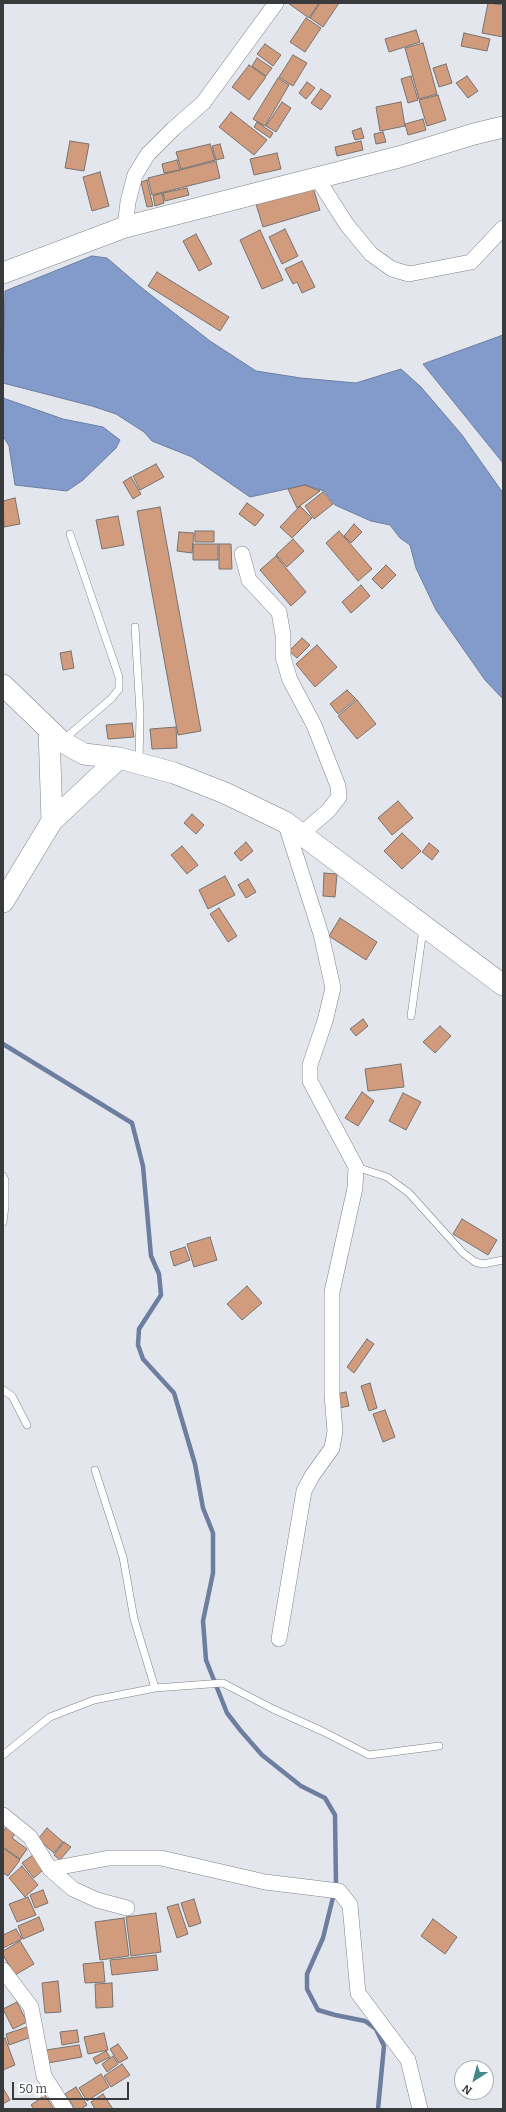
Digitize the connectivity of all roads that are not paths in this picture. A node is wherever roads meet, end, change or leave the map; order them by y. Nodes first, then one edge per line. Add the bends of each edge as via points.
1 (276, 3) edge
2 (503, 128) edge
3 (317, 178) junction
4 (125, 227) junction
5 (503, 228) edge
6 (3, 273) edge
7 (70, 534) dead end
8 (242, 554) dead end
9 (135, 627) dead end
10 (3, 685) edge
11 (55, 735) junction
12 (119, 758) junction
13 (139, 764) junction
14 (52, 821) junction
15 (293, 828) junction
16 (3, 902) edge
17 (424, 926) junction
18 (495, 975) edge
19 (411, 1016) dead end
20 (356, 1167) junction
21 (3, 1176) edge
22 (3, 1222) edge
23 (503, 1260) edge
24 (3, 1390) edge
25 (27, 1425) dead end
26 (95, 1470) dead end
27 (279, 1639) dead end
28 (155, 1688) junction
29 (439, 1746) dead end
30 (3, 1754) edge
31 (3, 1815) edge
32 (50, 1869) junction
33 (127, 1908) dead end
34 (3, 1970) edge
35 (65, 2109) edge
36 (420, 2109) edge

1 - 4 street via 203,103 148,154 135,175
2 - 3 main road
3 - 4 main road
3 - 5 street via 347,225 371,254 392,269 409,274 471,262
4 - 6 main road
7 - 11 lane via 119,677 119,689 111,699
8 - 15 street via 249,580 279,612 283,634 283,657 290,680 314,725 338,786 339,797 328,811
9 - 13 lane via 140,713
10 - 11 main road
11 - 12 main road via 84,754
11 - 14 main road
12 - 13 main road
12 - 14 main road
13 - 15 main road via 225,793
14 - 16 main road
15 - 17 main road
15 - 20 street via 333,988 310,1065 310,1081
17 - 18 main road
17 - 19 lane
20 - 23 lane via 387,1176 409,1194 463,1254 475,1262 483,1264
20 - 27 street via 355,1188 332,1292 332,1394 335,1431 332,1448 304,1491
21 - 22 lane
24 - 25 lane via 12,1396
26 - 28 lane via 123,1557 134,1619
28 - 29 lane via 223,1683 369,1755
28 - 30 lane via 94,1700 50,1717
31 - 32 street via 30,1837
32 - 33 street via 73,1889 97,1900
32 - 36 street via 109,1858 161,1858 265,1882 309,1889 337,1890 350,1905 358,1993 408,2060
34 - 35 street via 31,2007 44,2076

